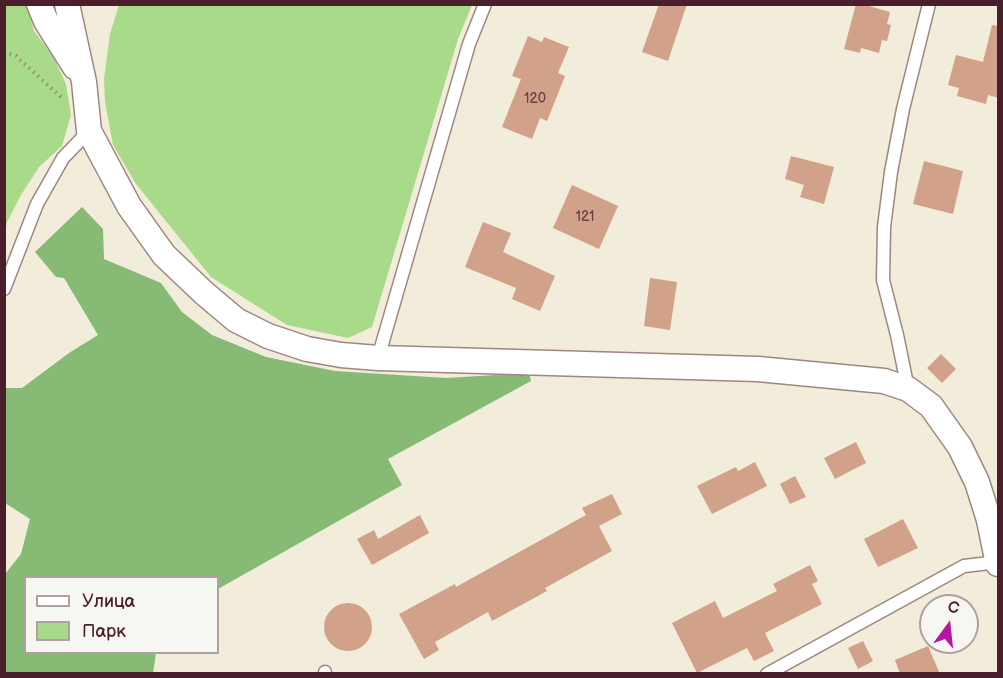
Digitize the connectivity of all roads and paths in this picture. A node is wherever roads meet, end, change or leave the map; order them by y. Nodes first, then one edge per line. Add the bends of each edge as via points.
1 (39, 4) edge
2 (67, 4) edge
3 (485, 4) edge
4 (929, 4) edge
5 (4, 52) edge
6 (84, 82) junction
7 (88, 126) junction
8 (4, 289) edge
9 (378, 358) junction
10 (908, 389) junction
11 (994, 520) edge
12 (998, 563) edge
13 (767, 674) edge

1 - 6 street
2 - 6 street
3 - 9 lane via 469,44
4 - 10 lane via 899,130 884,227 883,280
5 - 7 path via 16,56
6 - 7 street
7 - 8 lane via 63,158 37,204
7 - 9 street via 129,206 164,255 236,320 307,350
9 - 10 street via 758,369 884,381
10 - 11 street via 931,406 960,447
11 - 12 street
12 - 13 lane via 964,566

